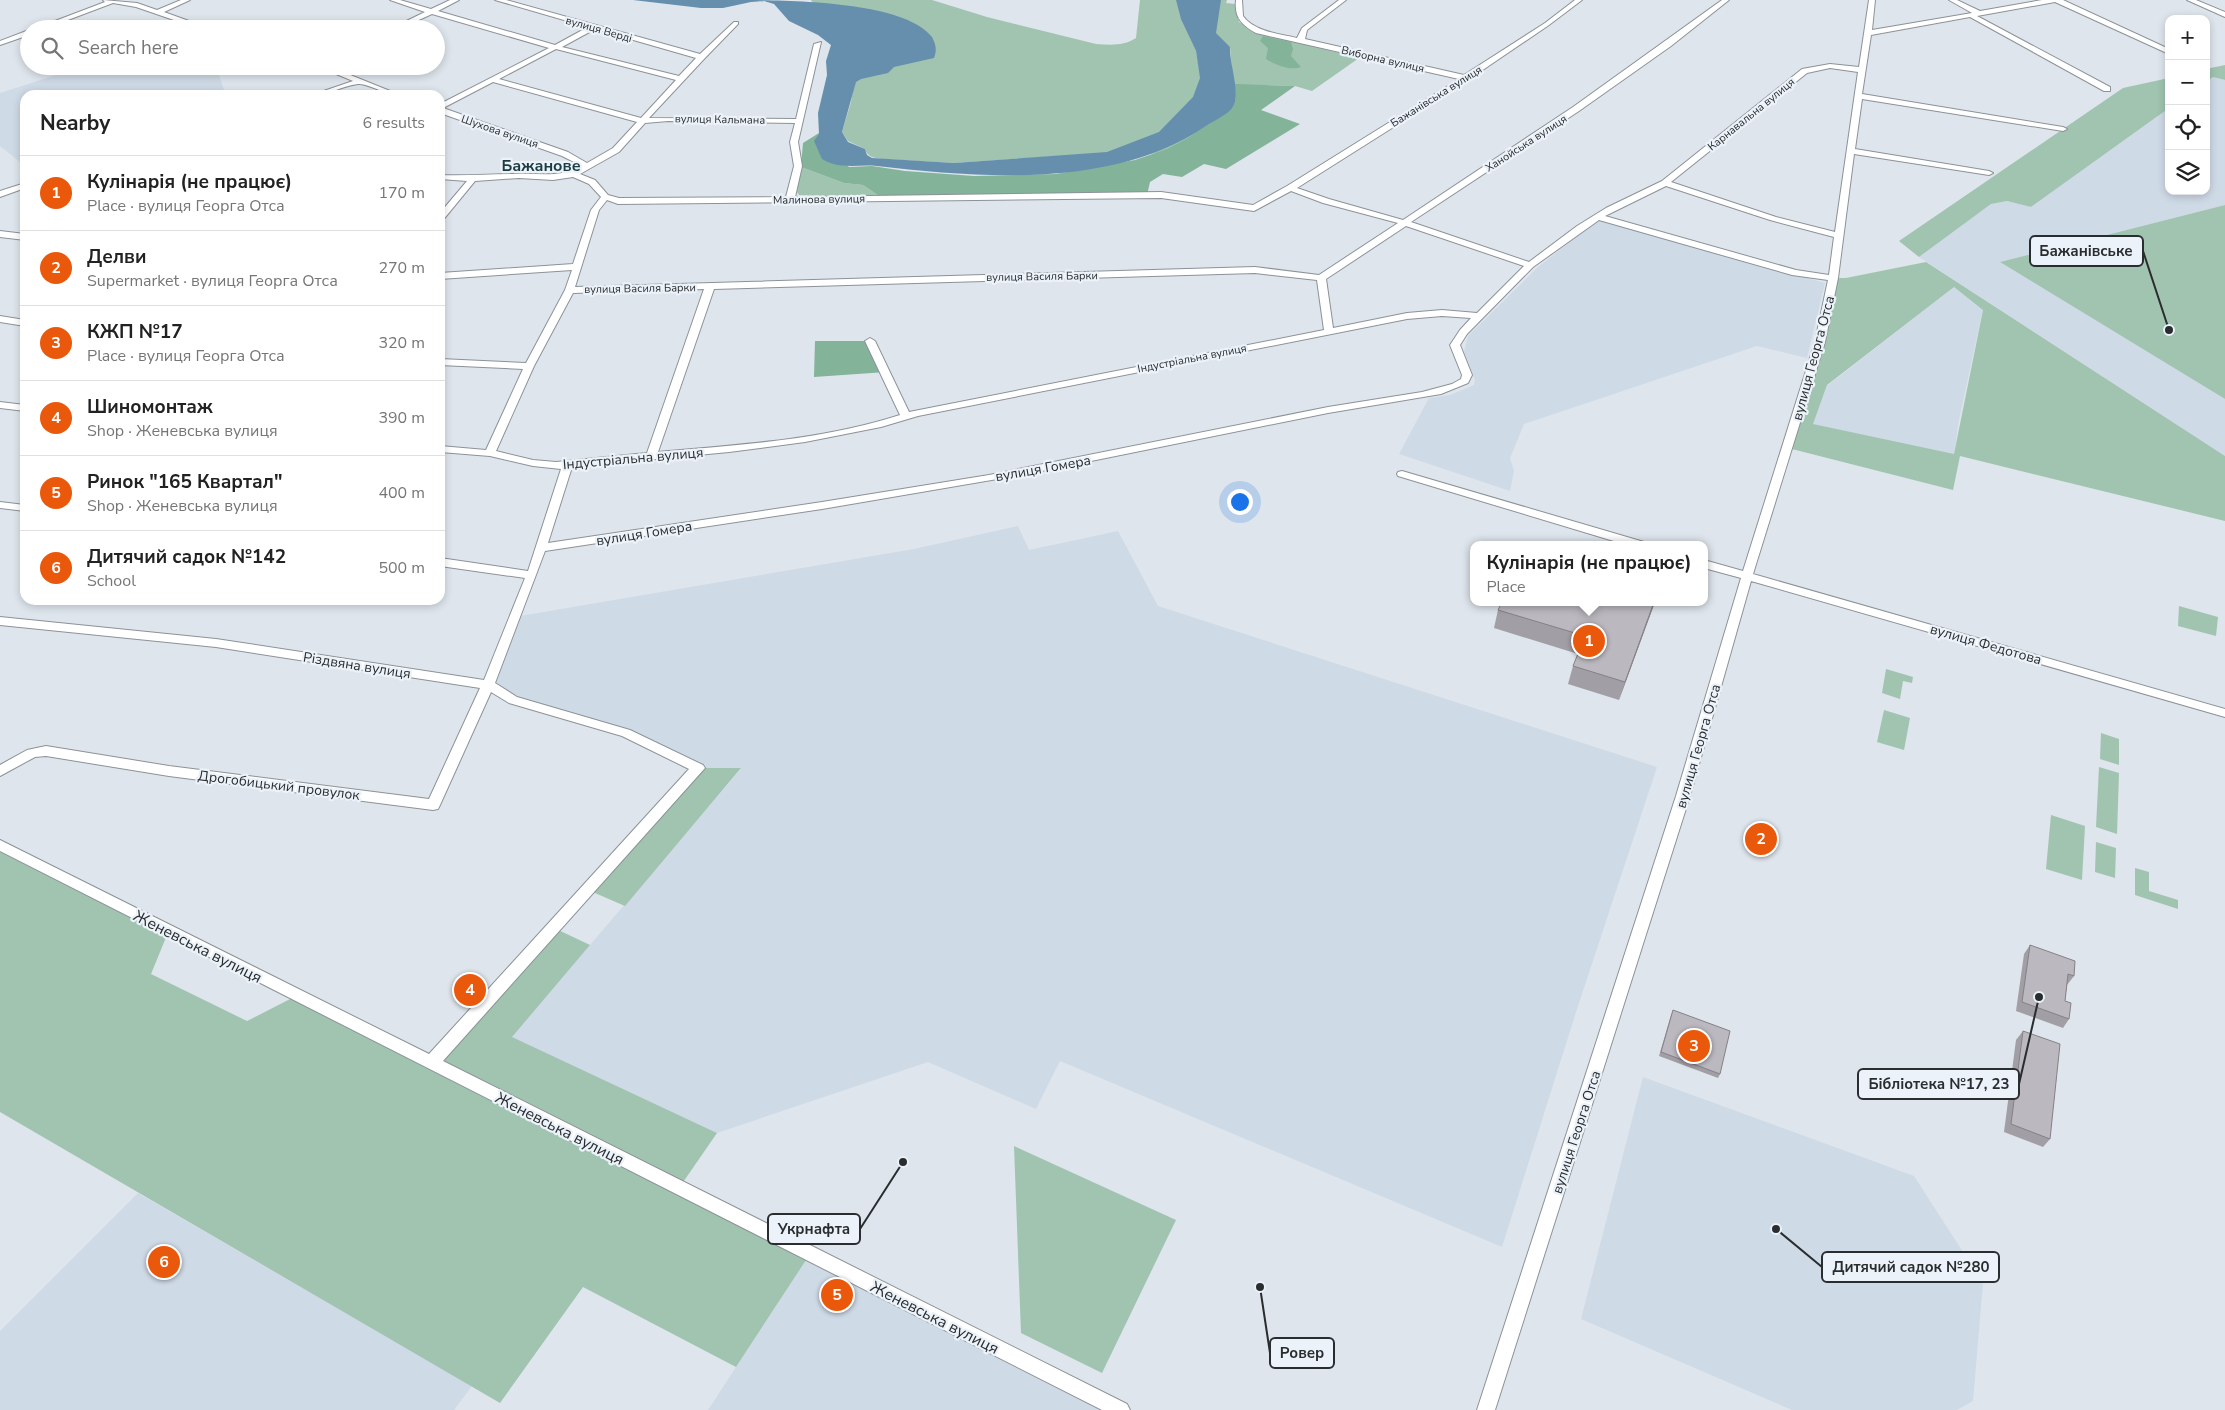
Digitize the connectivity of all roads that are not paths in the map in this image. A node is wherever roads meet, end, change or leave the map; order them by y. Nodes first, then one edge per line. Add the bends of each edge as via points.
1 (187, 0) edge
2 (393, 0) edge
3 (456, 0) edge
4 (498, 0) edge
5 (1239, 0) edge
6 (1343, 0) edge
7 (1579, 0) edge
8 (1726, 0) edge
9 (1872, 0) edge
10 (1952, 0) edge
11 (2055, 0) edge
12 (2190, 0) edge
13 (108, 1) edge
14 (433, 11) junction
15 (157, 12) junction
16 (1975, 14) junction
17 (2225, 15) edge
18 (60, 20) edge
19 (181, 20) edge
20 (413, 20) edge
21 (736, 23) dead end
22 (592, 28) junction
23 (1868, 33) junction
24 (20, 35) edge
25 (1301, 40) junction
26 (0, 43) edge
27 (818, 44) dead end
28 (555, 47) junction
29 (2165, 50) edge
30 (701, 57) junction
31 (1862, 70) junction
32 (344, 75) edge
33 (1465, 78) junction
34 (681, 79) junction
35 (493, 80) junction
36 (360, 81) junction
37 (2107, 89) dead end
38 (332, 90) edge
39 (383, 90) edge
40 (1859, 96) junction
41 (445, 105) edge
42 (445, 110) edge
43 (642, 121) junction
44 (799, 121) junction
45 (2063, 129) dead end
46 (1852, 151) junction
47 (587, 166) junction
48 (1989, 173) dead end
49 (574, 174) junction
50 (445, 177) edge
51 (473, 180) junction
52 (1665, 183) junction
53 (20, 187) edge
54 (1290, 188) junction
55 (0, 194) edge
56 (605, 197) junction
57 (790, 199) junction
58 (445, 212) edge
59 (1598, 217) junction
60 (1406, 223) junction
61 (0, 234) edge
62 (1839, 235) junction
63 (20, 236) edge
64 (1530, 265) junction
65 (576, 267) junction
66 (445, 276) edge
67 (1321, 278) junction
68 (1833, 278) junction
69 (710, 286) junction
70 (570, 290) junction
71 (1479, 316) junction
72 (0, 320) edge
73 (20, 322) edge
74 (1329, 332) junction
75 (870, 341) dead end
76 (445, 362) edge
77 (529, 366) junction
78 (0, 405) edge
79 (20, 407) edge
80 (906, 416) junction
81 (445, 450) edge
82 (490, 454) junction
83 (652, 455) junction
84 (567, 466) junction
85 (1402, 474) dead end
86 (0, 505) edge
87 (20, 507) edge
88 (1627, 541) edge
89 (541, 548) junction
90 (445, 563) edge
91 (1708, 565) edge
92 (532, 574) junction
93 (1747, 576) junction
94 (0, 621) edge
95 (488, 686) junction
96 (2225, 713) edge
97 (0, 771) edge
98 (0, 845) edge
99 (431, 1064) junction
100 (1121, 1410) edge
101 (1486, 1410) edge

1 - 15 street
2 - 14 street
3 - 14 street
4 - 22 street, вулиця Верді
5 - 25 street, Виборна вулиця via 1237,12 1248,25 1270,34
6 - 25 street via 1304,28
7 - 33 street, Бажанівська вулиця
8 - 60 street, Ханойська вулиця via 1576,109
9 - 23 street
10 - 16 street
11 - 16 street
11 - 29 street
12 - 17 street
13 - 15 street
13 - 18 street
14 - 20 street
14 - 28 street
15 - 19 street
16 - 23 street
16 - 37 street
21 - 30 street
22 - 28 street
22 - 30 street, вулиця Верді
23 - 31 street
24 - 26 street
25 - 33 street, Виборна вулиця
27 - 44 street
28 - 34 street
28 - 35 street
30 - 34 street
31 - 40 street, вулиця Георга Отса
31 - 52 street, Карнавальна вулиця via 1830,66 1805,71
32 - 36 street
33 - 54 street, Бажанівська вулиця
34 - 43 street
35 - 41 street
35 - 43 street
36 - 38 street
36 - 39 street
40 - 45 street
40 - 46 street, вулиця Георга Отса
42 - 47 street, Шухова вулиця via 565,154
43 - 44 street, вулиця Кальмана via 668,118
43 - 47 street via 608,157
44 - 57 street via 794,142 798,166
46 - 48 street
46 - 62 street, вулиця Георга Отса
47 - 49 street
49 - 51 street via 559,178 519,176
49 - 56 street via 592,182
50 - 51 street
51 - 58 street
52 - 59 street, Карнавальна вулиця
52 - 62 street via 1766,216
53 - 55 street
54 - 57 street, Малинова вулиця via 1259,206 1245,208 1161,195
54 - 60 street
56 - 57 street, Малинова вулиця via 618,201
56 - 65 street via 595,210
59 - 64 street, Карнавальна вулиця
59 - 68 street via 1786,271
60 - 64 street
60 - 67 street, Ханойська вулиця
61 - 63 street
62 - 68 street, вулиця Георга Отса
64 - 71 street, Карнавальна вулиця
65 - 66 street
65 - 70 street
67 - 69 street, вулиця Василя Барки via 1255,270
67 - 74 street
68 - 93 street, вулиця Георга Отса via 1820,342
69 - 70 street, вулиця Василя Барки
69 - 83 street, вулиця Василя Барки
70 - 77 street
71 - 74 street, Індустріальна вулиця via 1422,314
71 - 89 street, вулиця Гомера via 1455,345 1467,375 1465,382 1451,390 1362,404 987,478
72 - 73 street
74 - 80 street, Індустріальна вулиця
75 - 80 street
76 - 77 street
77 - 82 street
78 - 79 street
80 - 83 street, Індустріальна вулиця via 882,424 806,438
81 - 82 street, Індустріальна вулиця
82 - 84 street, Індустріальна вулиця
83 - 84 street, Індустріальна вулиця
84 - 89 street
85 - 88 street
86 - 87 street
89 - 92 street
90 - 92 street
91 - 93 street, вулиця Федотова
92 - 95 street
93 - 96 street, вулиця Федотова
93 - 101 street, вулиця Георга Отса via 1683,796
94 - 95 street, Різдвяна вулиця via 216,643
95 - 97 street, Дрогобицький провулок via 433,805 46,752 32,753
95 - 99 street, Різдвяна вулиця via 513,700 626,733 698,768
98 - 99 street, Женевська вулиця
99 - 100 street, Женевська вулиця

